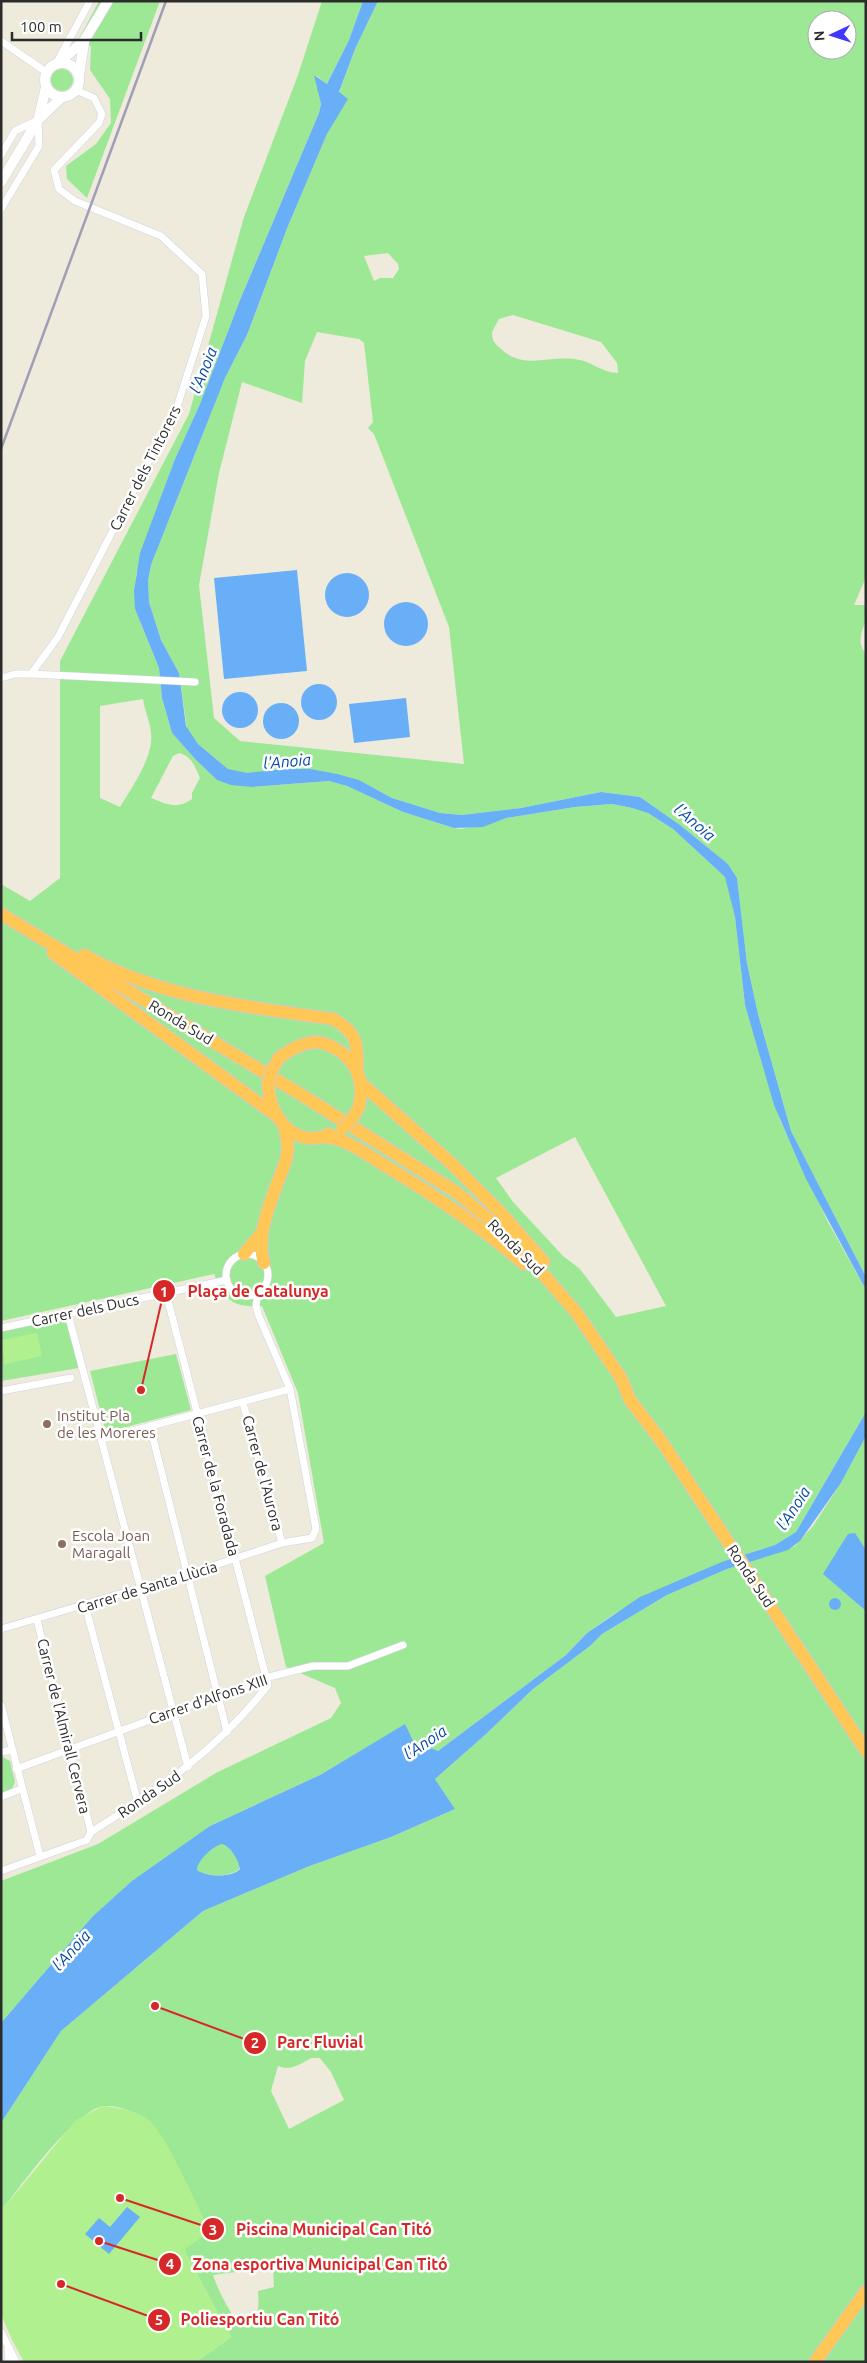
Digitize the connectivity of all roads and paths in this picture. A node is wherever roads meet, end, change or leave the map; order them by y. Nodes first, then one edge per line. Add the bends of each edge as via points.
1 (90, 1) edge
2 (108, 1) edge
3 (1, 41) edge
4 (84, 41) junction
5 (57, 63) junction
6 (46, 72) junction
7 (79, 76) junction
8 (46, 87) junction
9 (76, 90) junction
10 (62, 97) junction
11 (38, 120) junction
12 (1, 155) edge
13 (1, 182) edge
14 (1, 209) edge
15 (31, 674) junction
16 (1, 678) edge
17 (195, 682) dead end
18 (1, 914) edge
19 (26, 928) junction
20 (357, 1067) junction
21 (361, 1083) junction
22 (274, 1114) junction
23 (285, 1128) junction
24 (323, 1137) junction
25 (308, 1138) junction
26 (286, 1160) junction
27 (261, 1234) junction
28 (244, 1254) junction
29 (264, 1263) junction
30 (226, 1280) junction
31 (166, 1293) junction
32 (258, 1293) junction
33 (68, 1314) junction
34 (1, 1328) edge
35 (71, 1378) dead end
36 (621, 1378) junction
37 (290, 1389) junction
38 (1, 1391) edge
39 (243, 1403) junction
40 (197, 1413) junction
41 (150, 1426) junction
42 (102, 1439) junction
43 (282, 1544) junction
44 (235, 1560) junction
45 (188, 1574) junction
46 (142, 1587) junction
47 (85, 1605) junction
48 (37, 1620) junction
49 (1, 1629) edge
50 (403, 1645) dead end
51 (265, 1678) junction
52 (218, 1693) junction
53 (1, 1705) edge
54 (172, 1711) junction
55 (119, 1731) junction
56 (227, 1732) junction
57 (69, 1749) junction
58 (12, 1750) junction
59 (866, 1751) edge
60 (1, 1752) edge
61 (188, 1767) junction
62 (16, 1769) junction
63 (21, 1790) junction
64 (1, 1797) edge
65 (138, 1803) junction
66 (91, 1832) junction
67 (40, 1856) junction
68 (1, 1870) edge
69 (866, 2291) edge
70 (1, 2332) edge
71 (7, 2346) junction
72 (8, 2362) edge
73 (16, 2362) edge
74 (815, 2362) edge

1 - 5 street
2 - 4 street
3 - 6 street
4 - 5 street
4 - 7 street
5 - 6 street
5 - 7 street via 71,65
6 - 8 street
7 - 9 street
8 - 10 street
8 - 11 street
9 - 10 street
9 - 15 street, Carrer dels Tintorers via 94,98 102,114 99,123 54,170 59,189 76,201 161,236 202,274 206,316 178,404 58,637
10 - 11 street
11 - 12 street via 15,132
11 - 13 street
11 - 14 street via 39,146
15 - 16 street
15 - 17 street
18 - 19 highway, Ronda Sud
19 - 20 highway via 49,935 111,968 174,992 332,1019 352,1034 357,1046
19 - 22 highway via 50,951
19 - 36 highway, Ronda Sud via 456,1192 497,1226 534,1264 576,1312
20 - 21 highway
20 - 22 highway, bridge via 344,1053 329,1045 316,1042 294,1047 279,1058 268,1082
21 - 24 highway, bridge via 359,1106 352,1119 342,1129
21 - 36 highway via 452,1164 502,1214 592,1322
22 - 23 highway
23 - 25 highway
23 - 26 highway
24 - 25 highway
24 - 36 highway via 344,1141 489,1233 530,1269
25 - 26 highway via 292,1150
26 - 27 highway
27 - 28 highway
27 - 29 highway via 260,1252
28 - 29 street via 256,1256
28 - 30 street via 232,1260
29 - 32 street via 268,1276
30 - 31 street, Carrer dels Ducs
30 - 32 street via 239,1294
31 - 33 street, Carrer dels Ducs
31 - 40 street, Carrer de la Foradada
32 - 37 street via 258,1314
33 - 34 street, Carrer dels Ducs
33 - 42 street
35 - 38 street
36 - 59 highway, Ronda Sud via 630,1400 662,1442
37 - 39 street
37 - 43 street, Carrer de Santa Llùcia via 316,1529 312,1538
39 - 40 street
39 - 43 street, Carrer de l'Aurora
40 - 41 street
40 - 44 street, Carrer de la Foradada
41 - 42 street
41 - 45 street
42 - 46 street
43 - 44 street, Carrer de Santa Llùcia
44 - 45 street, Carrer de Santa Llùcia
44 - 51 street, Carrer de la Foradada
45 - 46 street, Carrer de Santa Llùcia
45 - 52 street
46 - 47 street, Carrer de Santa Llùcia
46 - 54 street
47 - 48 street, Carrer de Santa Llùcia
47 - 55 street
48 - 49 street, Carrer de Santa Llùcia
48 - 57 street, Carrer de l'Almirall Cervera
50 - 51 street, Carrer d'Alfons XIII via 348,1666 313,1666
51 - 52 street, Carrer d'Alfons XIII
51 - 56 street, Ronda Sud via 268,1685
52 - 54 street, Carrer d'Alfons XIII
52 - 56 street
53 - 58 street
54 - 55 street, Carrer d'Alfons XIII
54 - 61 street
55 - 57 street, Carrer d'Alfons XIII
55 - 65 street
56 - 61 street, Ronda Sud
57 - 62 street, Carrer d'Alfons XIII
57 - 66 street, Carrer de l'Almirall Cervera
58 - 60 street
58 - 62 street
61 - 65 street, Ronda Sud
62 - 63 street
63 - 64 street
63 - 67 street
65 - 66 street, Ronda Sud
66 - 67 street, Ronda Sud via 87,1840
67 - 68 street, Ronda Sud
69 - 74 highway
70 - 71 street
71 - 72 street
71 - 73 street

